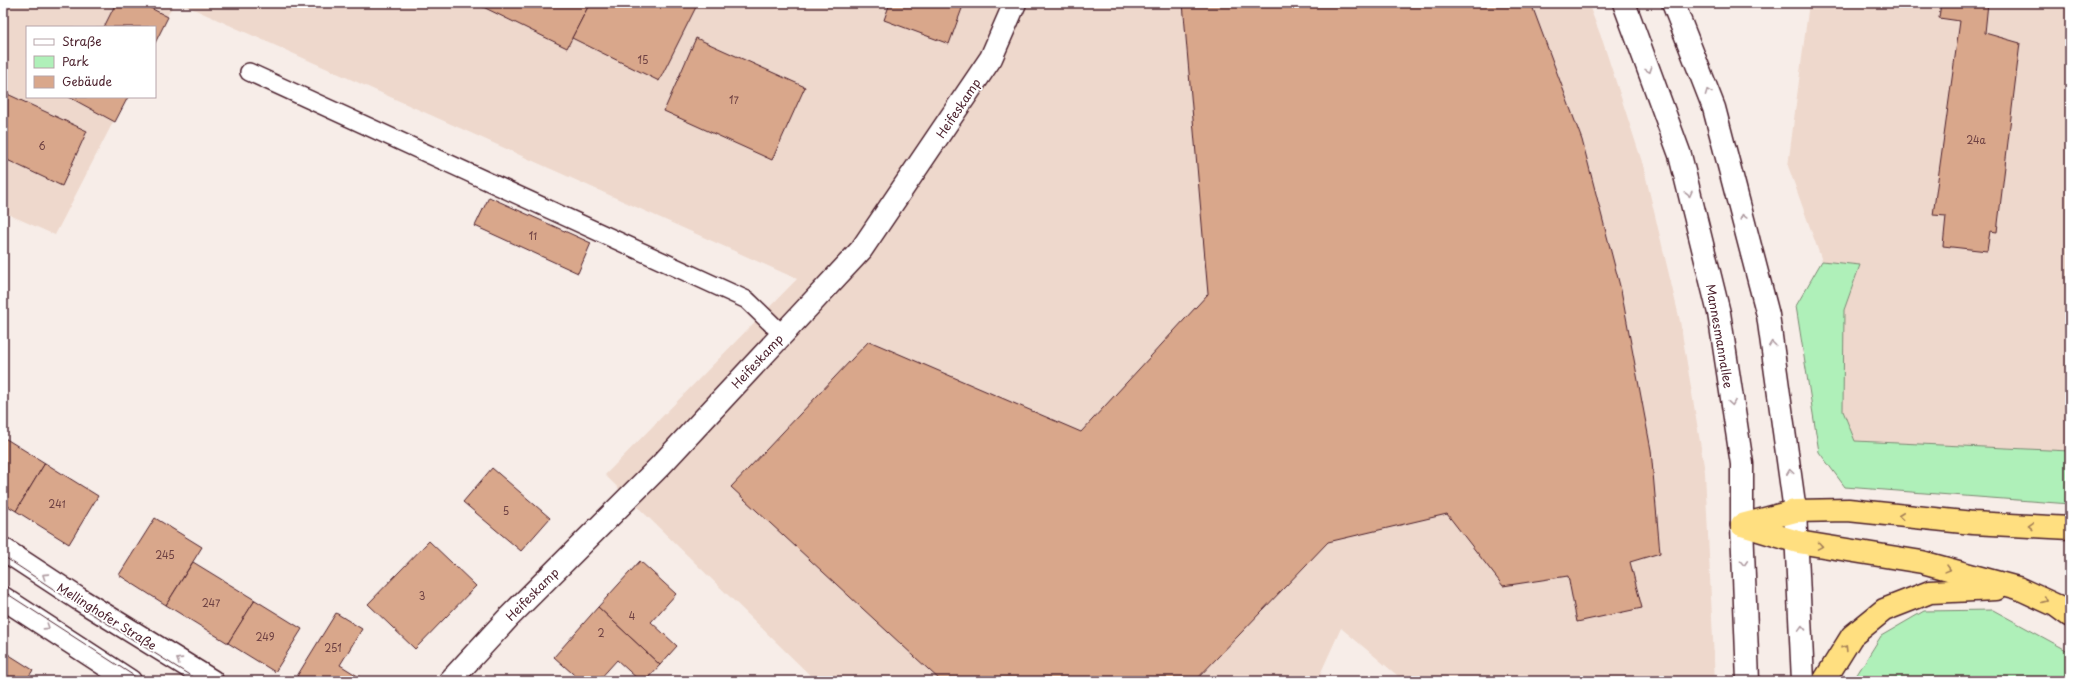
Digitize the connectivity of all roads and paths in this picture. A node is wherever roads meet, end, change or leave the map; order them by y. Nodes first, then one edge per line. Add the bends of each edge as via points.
1 (1015, 3) edge
2 (1624, 3) edge
3 (1673, 3) edge
4 (249, 72) dead end
5 (782, 334) junction
6 (1795, 511) junction
7 (1742, 524) junction
8 (2070, 528) edge
9 (1798, 542) junction
10 (3, 549) edge
11 (2018, 588) junction
12 (3, 598) edge
13 (2070, 616) edge
14 (130, 681) edge
15 (212, 681) edge
16 (450, 681) edge
17 (1748, 681) edge
18 (1803, 681) edge
19 (1824, 681) edge

1 - 5 main road, Heifeskamp via 991,58 861,250
2 -> 7 main road, Mannesmannallee via 1680,155 1719,313 1742,464
6 -> 3 main road via 1768,314 1714,108
4 - 5 lane via 747,300
5 - 16 main road, Heifeskamp via 660,466 508,618
6 - 7 highway
8 -> 6 highway via 1848,510
6 - 9 main road
7 - 9 highway
7 -> 17 main road, Mannesmannallee
9 -> 11 highway via 1922,562
18 -> 9 main road
15 -> 10 main road, Mellinghofer Straße
11 -> 13 highway via 2055,605
19 -> 11 highway via 1852,636 1884,610 1930,592
12 -> 14 main road

